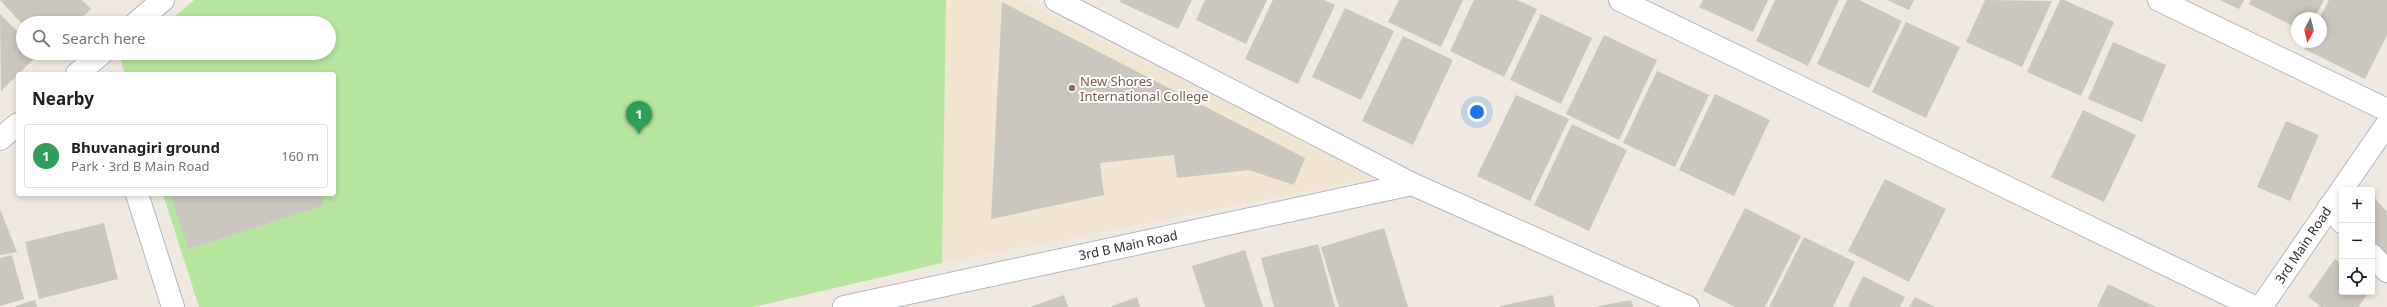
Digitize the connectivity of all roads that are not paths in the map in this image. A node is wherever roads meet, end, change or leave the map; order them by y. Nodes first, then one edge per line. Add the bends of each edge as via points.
1 (163, 0) edge
2 (1056, 0) edge
3 (1620, 0) edge
4 (2159, 0) edge
5 (144, 16) edge
6 (98, 62) edge
7 (80, 72) edge
8 (2387, 110) edge
9 (2387, 124) edge
10 (16, 126) edge
11 (0, 139) edge
12 (1412, 184) junction
13 (138, 196) edge
14 (2335, 215) edge
15 (2375, 258) edge
16 (2387, 271) edge
17 (173, 307) edge
18 (844, 307) edge
19 (1688, 307) edge
20 (2254, 307) edge
21 (2261, 307) edge

1 - 5 street
2 - 12 street
3 - 20 street
4 - 8 street
6 - 7 street
9 - 14 street, 3rd Main Road
10 - 11 street
12 - 18 street, 3rd B Main Road
12 - 19 street
13 - 17 street
14 - 21 street, 3rd Main Road
15 - 16 street

